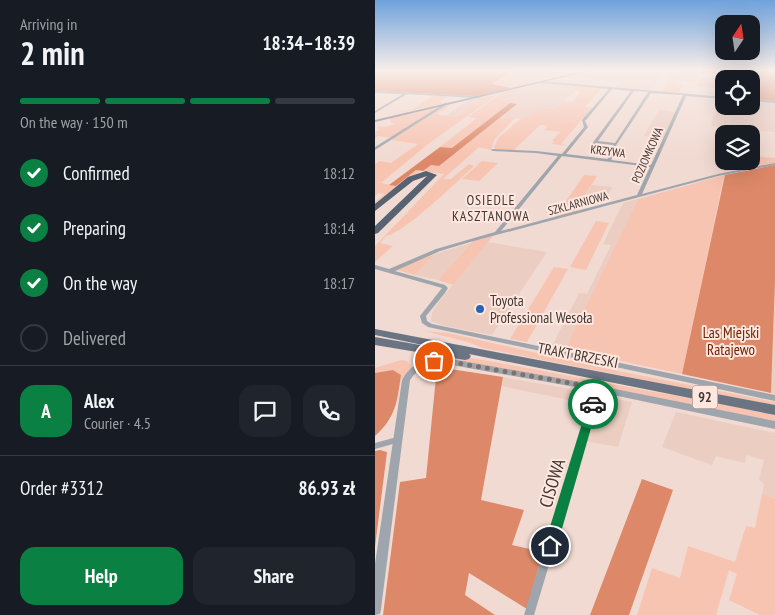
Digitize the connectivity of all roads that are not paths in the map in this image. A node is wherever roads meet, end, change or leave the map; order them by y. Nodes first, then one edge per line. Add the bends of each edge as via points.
1 (397, 99) edge
2 (467, 99) edge
3 (603, 99) edge
4 (627, 99) edge
5 (645, 99) edge
6 (683, 99) edge
7 (760, 101) edge
8 (775, 102) edge
9 (446, 104) junction
10 (375, 112) edge
11 (375, 121) edge
12 (595, 142) junction
13 (615, 144) junction
14 (591, 148) dead end
15 (375, 150) edge
16 (493, 150) dead end
17 (562, 155) junction
18 (608, 161) junction
19 (775, 164) edge
20 (653, 166) junction
21 (639, 196) junction
22 (375, 208) edge
23 (375, 231) edge
24 (496, 234) junction
25 (375, 267) edge
26 (389, 271) junction
27 (375, 325) edge
28 (375, 332) edge
29 (375, 341) edge
30 (504, 357) junction
31 (598, 388) junction
32 (775, 398) edge
33 (775, 410) edge
34 (775, 426) edge
35 (397, 440) junction
36 (375, 446) edge
37 (375, 609) edge
38 (529, 615) edge

1 - 10 street
2 - 9 main road
3 - 17 street via 583,121 586,127
4 - 12 street
5 - 13 street
6 - 20 street, POZIOMKOWA
7 - 8 street
9 - 11 main road
9 - 15 street
12 - 13 street
12 - 14 street
13 - 18 street
16 - 17 street, KRZYWA
17 - 18 street, KRZYWA
17 - 24 street
18 - 20 street, KRZYWA
19 - 21 street, SZKLARNIOWA
20 - 21 street, POZIOMKOWA
21 - 24 street, SZKLARNIOWA
22 - 23 highway via 415,175 427,173 433,176
24 - 26 street, SZKLARNIOWA via 438,250
25 - 26 street
26 - 32 street via 445,288 424,313 424,322 430,326
27 - 30 main road via 484,348
28 - 30 main road, TRAKT BRZESKI
29 - 30 main road via 445,354
30 - 33 main road, TRAKT BRZESKI / 92
31 - 34 street, TRAKT BRZESKI
31 - 35 street, TRAKT BRZESKI via 434,361 418,367 406,380
31 - 38 street, CISOWA
35 - 36 street
35 - 37 street

